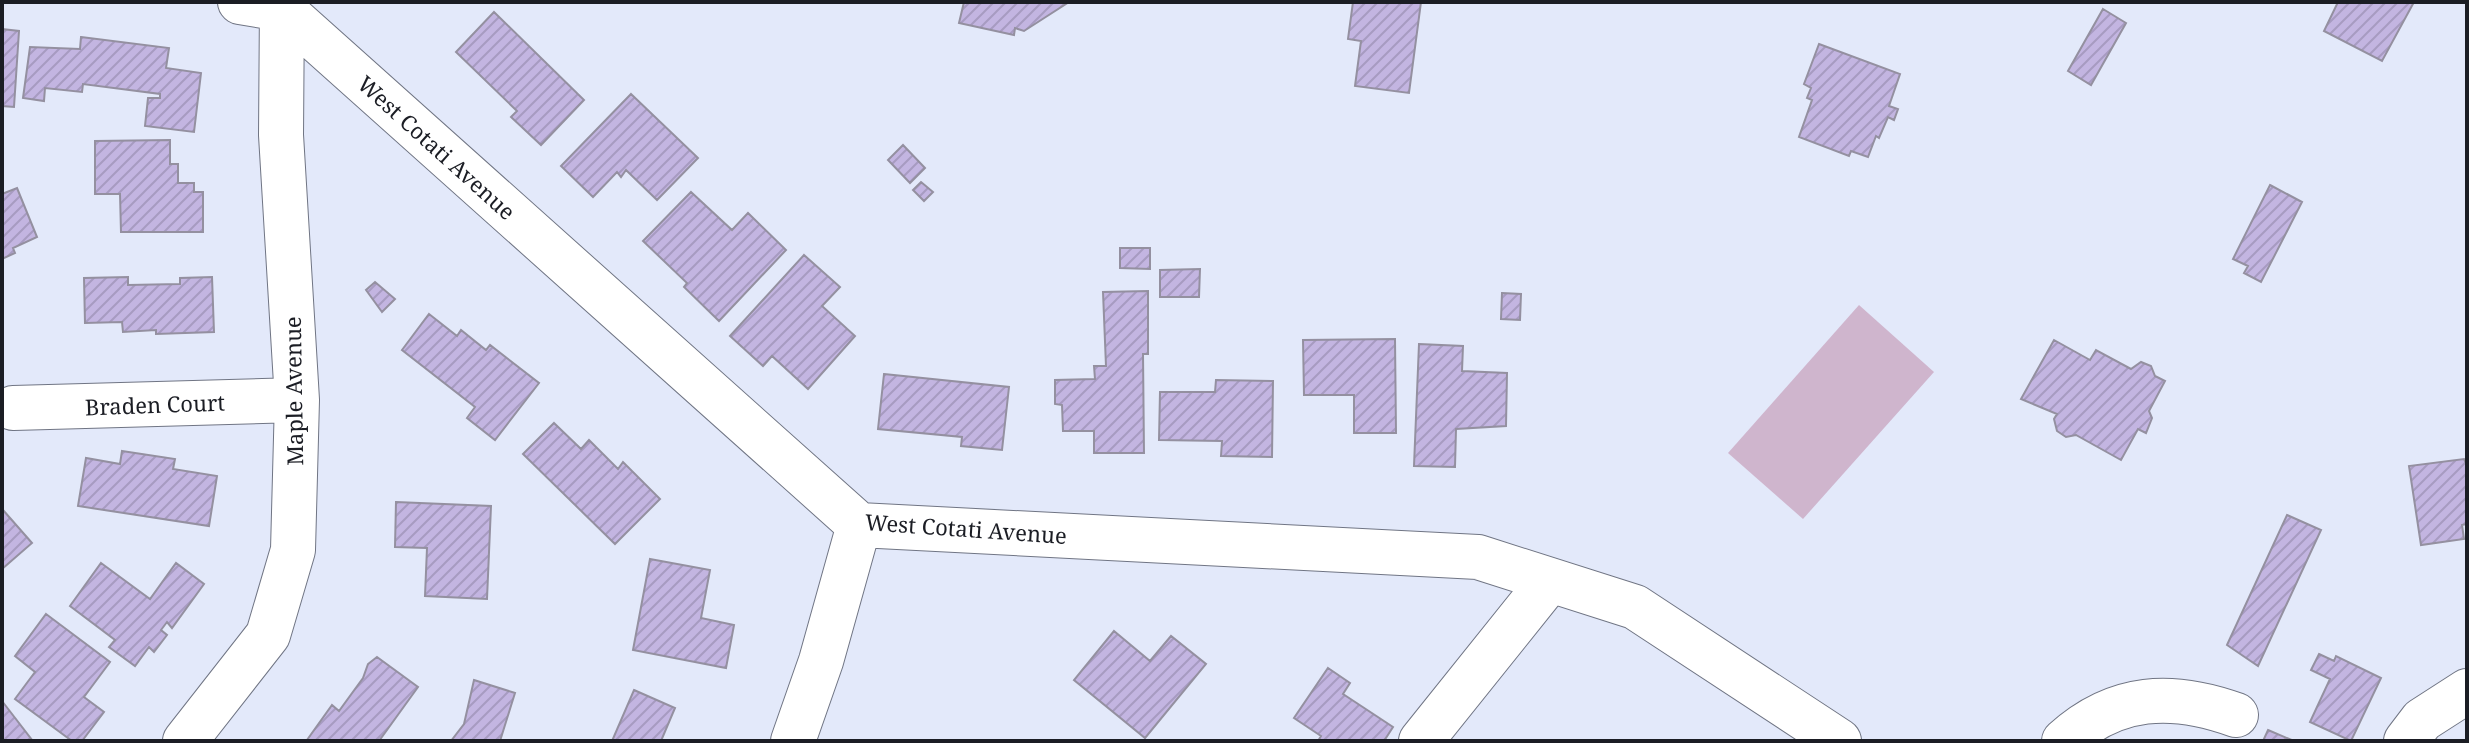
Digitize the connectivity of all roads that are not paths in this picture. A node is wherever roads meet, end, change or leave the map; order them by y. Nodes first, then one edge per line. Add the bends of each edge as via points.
1 (240, 2) edge
2 (287, 4) edge
3 (297, 400) junction
4 (13, 408) dead end
5 (859, 525) junction
6 (1550, 580) junction
7 (2467, 691) edge
8 (2236, 715) dead end
9 (185, 741) edge
10 (793, 741) edge
11 (1421, 741) edge
12 (1839, 741) edge
13 (2064, 741) edge
14 (2406, 741) edge

1 - 2 street
2 - 3 street, Maple Avenue via 281,135
2 - 5 street, West Cotati Avenue
3 - 4 street, Braden Court
3 - 9 street, Maple Avenue via 293,550 268,635
5 - 6 street, West Cotati Avenue via 1478,557
5 - 10 street
6 - 11 street
6 - 12 street, West Cotati Avenue via 1635,607
7 - 14 street via 2422,720
8 - 13 street via 2199,702 2127,702 2088,720

